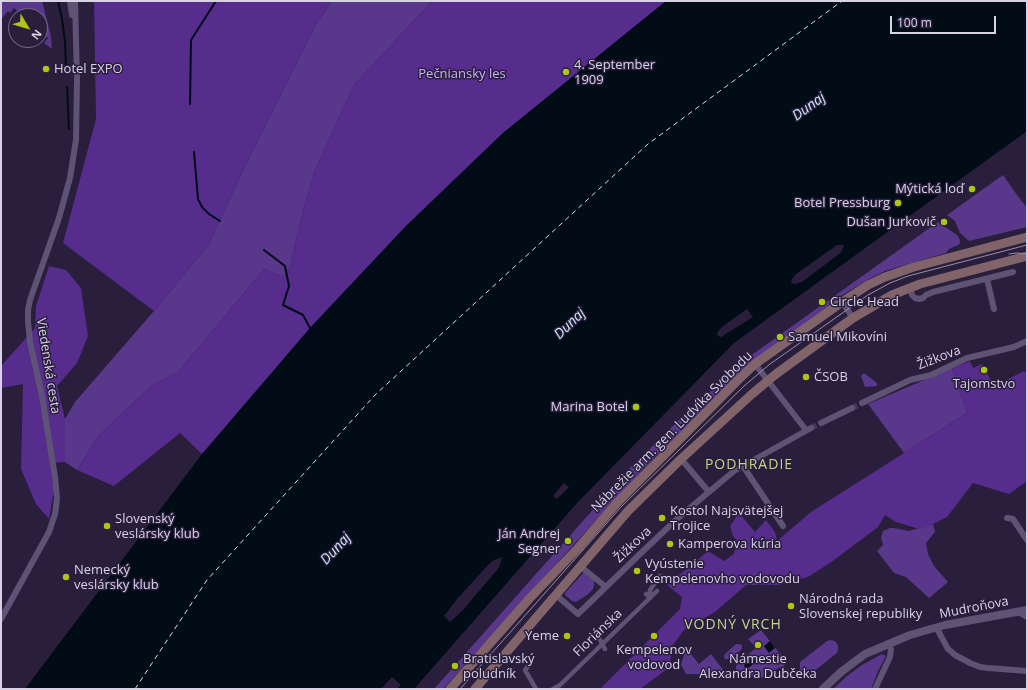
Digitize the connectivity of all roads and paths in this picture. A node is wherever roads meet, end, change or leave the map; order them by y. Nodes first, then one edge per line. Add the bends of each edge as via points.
1 (70, 1) edge
2 (75, 1) edge
3 (75, 38) junction
4 (1027, 237) edge
5 (1027, 256) edge
6 (1013, 272) dead end
7 (987, 279) junction
8 (910, 288) junction
9 (842, 302) junction
10 (994, 309) dead end
11 (854, 318) junction
12 (1027, 341) edge
13 (755, 364) junction
14 (768, 380) junction
15 (862, 404) tunnel mouth
16 (852, 408) tunnel mouth
17 (821, 423) tunnel mouth
18 (681, 459) junction
19 (743, 466) junction
20 (709, 492) junction
21 (1007, 518) dead end
22 (782, 526) dead end
23 (1027, 540) edge
24 (580, 566) junction
25 (660, 576) dead end
26 (606, 587) junction
27 (657, 591) dead end
28 (556, 595) junction
29 (648, 596) junction
30 (1027, 610) edge
31 (1018, 612) junction
32 (1027, 617) edge
33 (1, 619) edge
34 (936, 627) junction
35 (598, 638) dead end
36 (888, 644) junction
37 (604, 647) junction
38 (529, 665) dead end
39 (1027, 671) edge
40 (450, 689) edge
41 (475, 689) edge
42 (536, 689) edge
43 (553, 689) edge
44 (823, 689) edge
45 (876, 689) edge

1 - 3 street, Viedenská cesta
2 - 3 street, Viedenská cesta
3 - 33 street, Viedenská cesta via 76,140 70,178 59,218 30,300 28,320 55,477 56,507 49,532
4 - 9 main road, Nábrežie arm. gen. Ludvíka Svobodu via 885,277
5 - 8 main road, Nábrežie arm. gen. Ludvíka Svobodu
6 - 7 street
7 - 8 street via 933,292 920,299 912,295
7 - 10 street
8 - 11 main road, Nábrežie arm. gen. Ludvíka Svobodu via 892,295
9 - 11 street
9 - 13 main road, Nábrežie arm. gen. Ludvíka Svobodu
11 - 14 main road, Nábrežie arm. gen. Ludvíka Svobodu
12 - 15 street, Žižkova via 1014,347 967,358 931,375 910,380
13 - 14 street
13 - 40 main road, Nábrežie arm. gen. Ludvíka Svobodu via 617,503
14 - 18 main road, Nábrežie arm. gen. Ludvíka Svobodu
14 - 19 street, Žižkova via 808,429
16 - 17 street
18 - 20 street
18 - 24 main road, Nábrežie arm. gen. Ludvíka Svobodu via 628,511
19 - 20 street, Žižkova
19 - 22 street
20 - 26 street, Žižkova
21 - 23 street via 1013,519
24 - 26 street
24 - 28 main road, Nábrežie arm. gen. Ludvíka Svobodu
25 - 29 street
26 - 28 street, Žižkova via 578,614
27 - 29 street, Floriánska
28 - 41 main road, Nábrežie arm. gen. Ludvíka Svobodu
29 - 37 street, Floriánska
30 - 31 street, Mudroňova
31 - 32 street
31 - 34 street, Mudroňova
34 - 36 street, Mudroňova
34 - 39 street via 948,649 970,663 985,668
35 - 37 street
36 - 44 street, Mudroňova via 865,654
36 - 45 street via 890,657
37 - 43 street, Floriánska
38 - 42 street via 525,670

